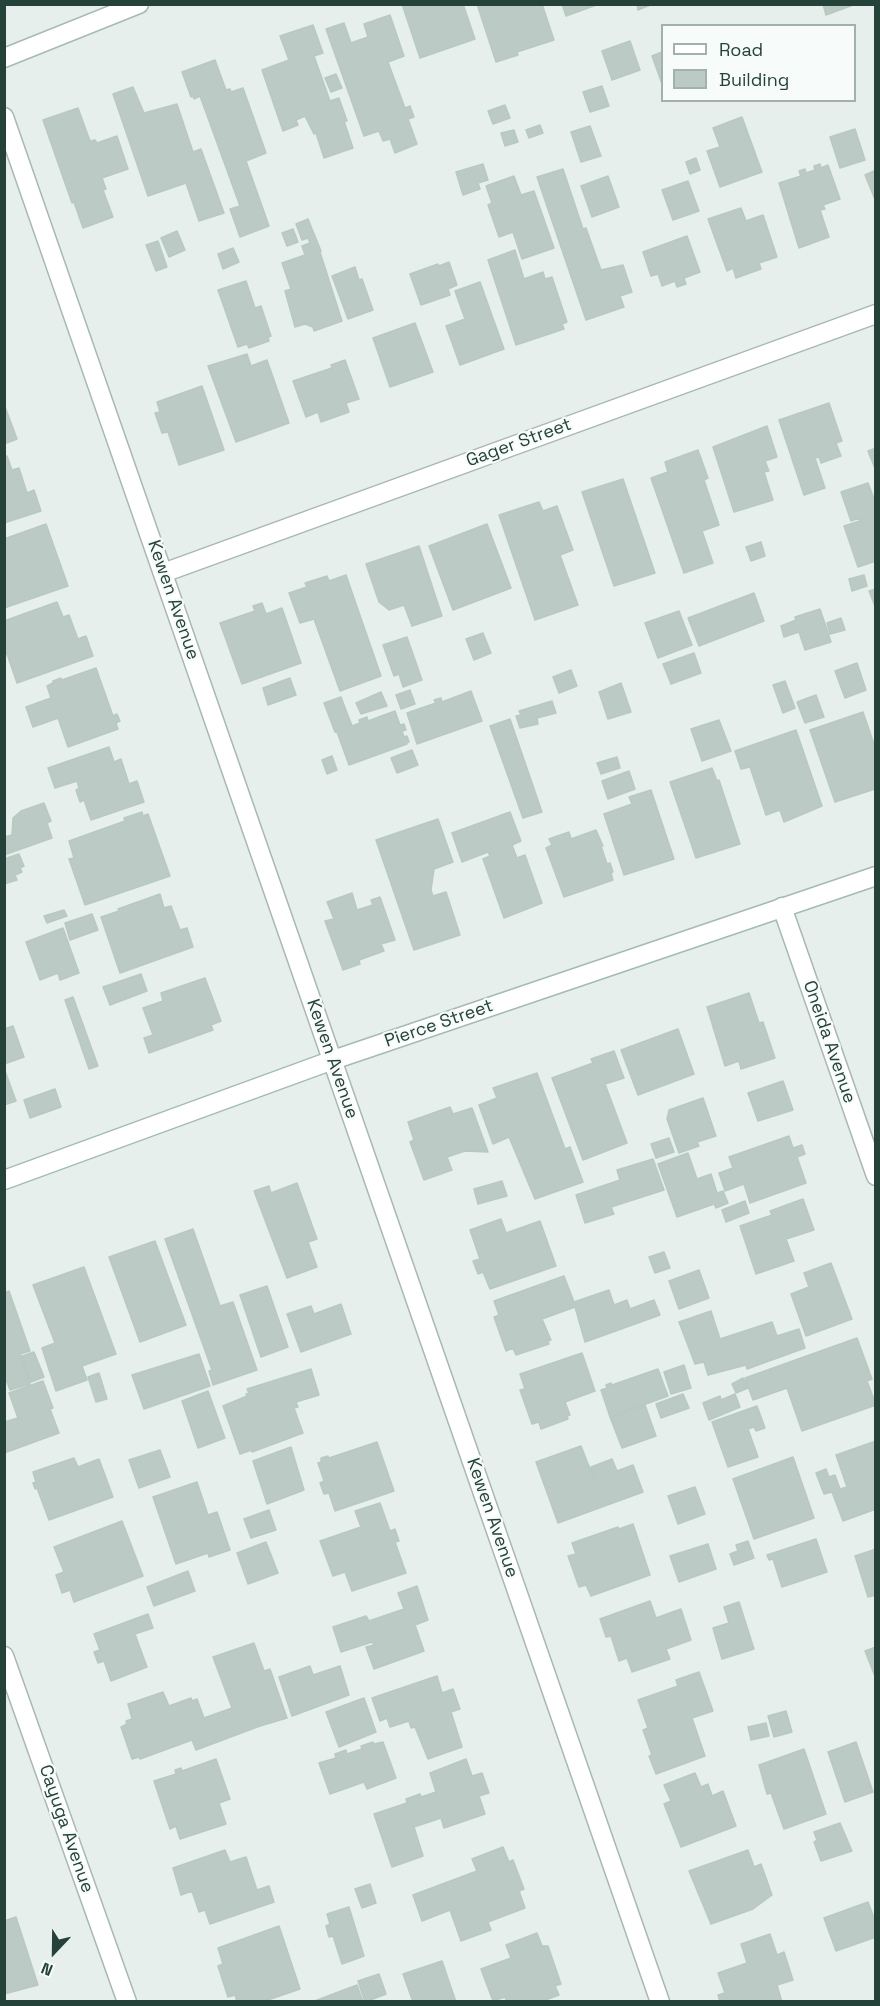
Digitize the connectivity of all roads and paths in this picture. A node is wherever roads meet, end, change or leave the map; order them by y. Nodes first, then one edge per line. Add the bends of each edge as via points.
1 (139, 4) edge
2 (4, 58) edge
3 (4, 117) edge
4 (876, 314) edge
5 (163, 573) junction
6 (876, 876) edge
7 (782, 907) junction
8 (333, 1060) junction
9 (876, 1176) edge
10 (4, 1180) edge
11 (4, 1656) edge
12 (126, 2001) edge
13 (660, 2001) edge

1 - 2 street
3 - 5 street, Kewen Avenue
4 - 5 street, Gager Street
5 - 8 street, Kewen Avenue
6 - 7 street, Pierce Street
7 - 8 street, Pierce Street
7 - 9 street, Oneida Avenue
8 - 10 street, Pierce Street
8 - 13 street, Kewen Avenue
11 - 12 street, Cayuga Avenue

